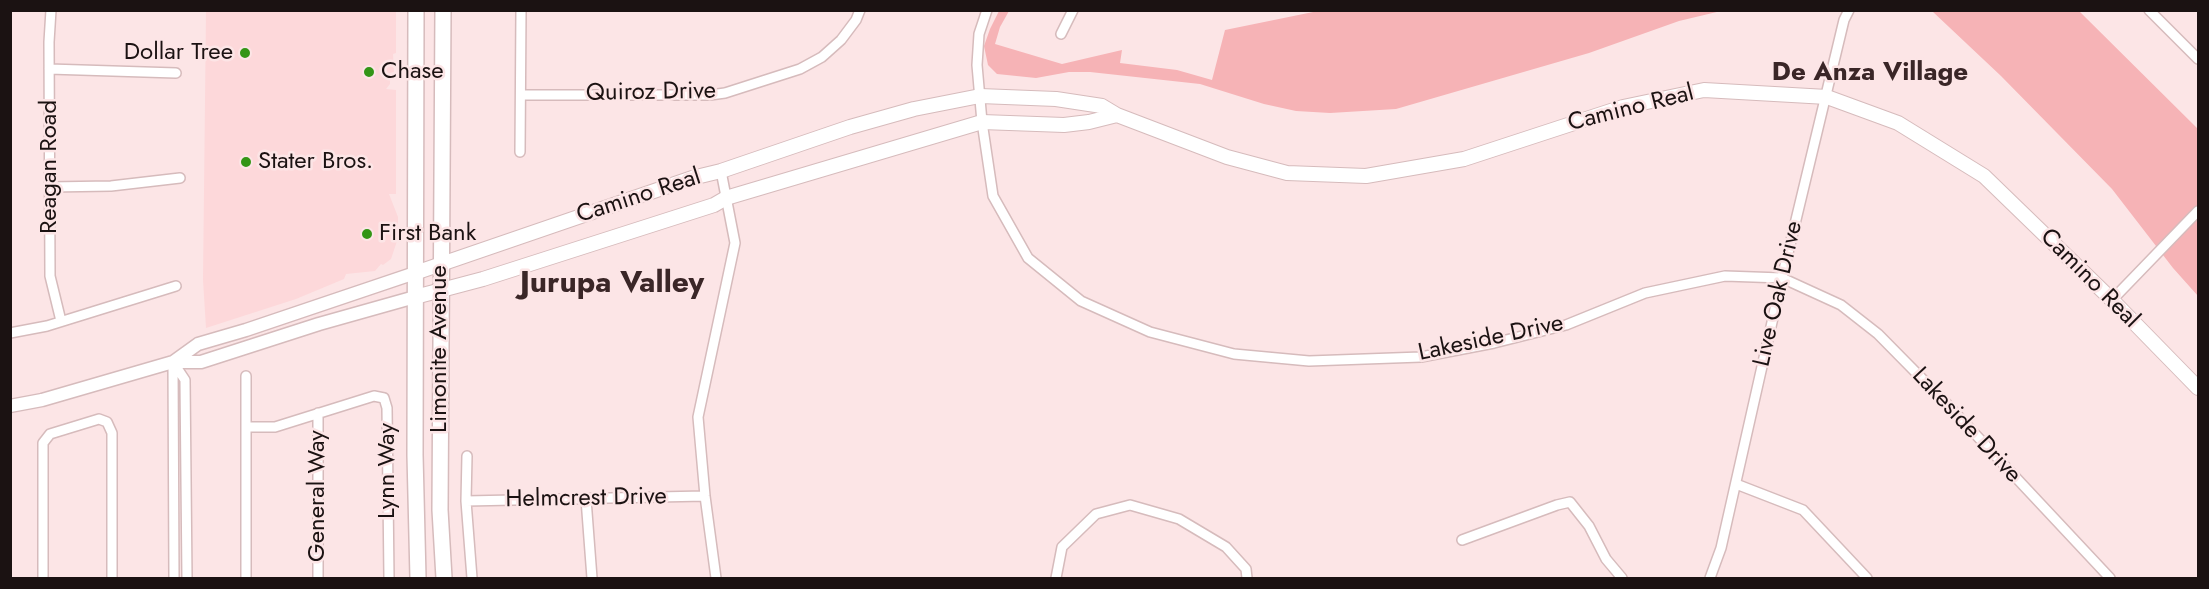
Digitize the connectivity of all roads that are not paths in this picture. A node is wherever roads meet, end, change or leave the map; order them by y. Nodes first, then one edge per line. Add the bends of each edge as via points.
1 (51, 10) edge
2 (416, 10) edge
3 (443, 10) edge
4 (521, 10) edge
5 (860, 10) edge
6 (987, 10) edge
7 (1073, 10) edge
8 (1849, 10) edge
9 (2149, 10) edge
10 (1060, 34) dead end
11 (2199, 59) edge
12 (49, 69) junction
13 (176, 73) dead end
14 (521, 95) junction
15 (980, 96) junction
16 (1827, 97) junction
17 (1117, 115) junction
18 (982, 122) junction
19 (520, 152) dead end
20 (721, 171) junction
21 (180, 178) dead end
22 (50, 187) junction
23 (726, 198) junction
24 (2199, 211) edge
25 (440, 266) junction
26 (415, 273) junction
27 (1782, 278) junction
28 (176, 286) dead end
29 (440, 291) junction
30 (415, 297) junction
31 (2112, 300) junction
32 (61, 321) junction
33 (10, 333) edge
34 (173, 362) junction
35 (246, 376) dead end
36 (2199, 388) edge
37 (10, 406) edge
38 (318, 413) junction
39 (246, 427) junction
40 (467, 456) dead end
41 (1736, 484) junction
42 (705, 496) junction
43 (586, 499) junction
44 (466, 501) junction
45 (1462, 540) dead end
46 (43, 579) edge
47 (112, 579) edge
48 (174, 579) edge
49 (187, 579) edge
50 (246, 579) edge
51 (318, 579) edge
52 (389, 579) edge
53 (418, 579) edge
54 (444, 579) edge
55 (472, 579) edge
56 (592, 579) edge
57 (716, 579) edge
58 (1056, 579) edge
59 (1247, 579) edge
60 (1622, 579) edge
61 (1710, 579) edge
62 (1867, 579) edge
63 (2110, 579) edge

1 - 12 street, Reagan Road
2 - 26 main road, Limonite Avenue
3 - 25 main road, Limonite Avenue
4 - 14 street
5 - 14 street, Quiroz Drive via 841,40 822,57 800,69 725,93
6 - 15 street, Lakeside Drive via 979,34
7 - 10 street
8 - 16 street, Live Oak Drive
9 - 11 street
12 - 13 street
12 - 22 street, Reagan Road
14 - 19 street
15 - 17 main road, Camino Real via 1056,99 1102,106
15 - 18 street, Lakeside Drive
15 - 20 main road, Camino Real via 850,127
16 - 17 main road, Camino Real via 1704,90 1623,106 1464,159 1366,176 1287,173 1227,157
16 - 27 street, Live Oak Drive
16 - 31 main road, Camino Real via 1898,123 1984,176
17 - 18 main road, Camino Real via 1064,124
18 - 23 main road, Camino Real
18 - 27 street, Lakeside Drive via 993,196 1028,258 1081,301 1149,332 1234,354 1308,361 1421,357 1566,325 1646,293 1725,276
20 - 23 street
20 - 25 main road, Camino Real
21 - 22 street via 111,186
22 - 32 street, Reagan Road via 50,276
23 - 29 main road, Camino Real
23 - 42 street via 735,243 698,417
24 - 31 street
25 - 26 main road, Camino Real
25 - 29 main road, Limonite Avenue
26 - 30 main road, Limonite Avenue
26 - 34 street, Camino Real via 198,344
27 - 41 street, Live Oak Drive
27 - 63 street, Lakeside Drive via 1841,305 1878,334
28 - 32 street
29 - 30 main road, Camino Real
29 - 54 main road, Limonite Avenue via 440,510
30 - 34 street, Camino Real via 201,362
30 - 53 main road, Limonite Avenue
31 - 36 main road, Camino Real
32 - 33 street
34 - 37 street, Camino Real
34 - 48 street
34 - 49 street via 185,380
35 - 39 street
38 - 39 street, Lynn Way via 274,427
38 - 51 street, General Way
38 - 52 street, Lynn Way via 374,396 384,399
39 - 50 street
40 - 44 street
41 - 61 street, Live Oak Drive
41 - 62 street via 1803,510
42 - 43 street, Helmcrest Drive
42 - 57 street
43 - 44 street, Helmcrest Drive
43 - 56 street
44 - 55 street
45 - 60 street via 1570,502
46 - 47 street via 43,443 50,434 99,419 107,422 111,433
58 - 59 street via 1062,547 1096,514 1130,505 1179,519 1226,547 1246,569

